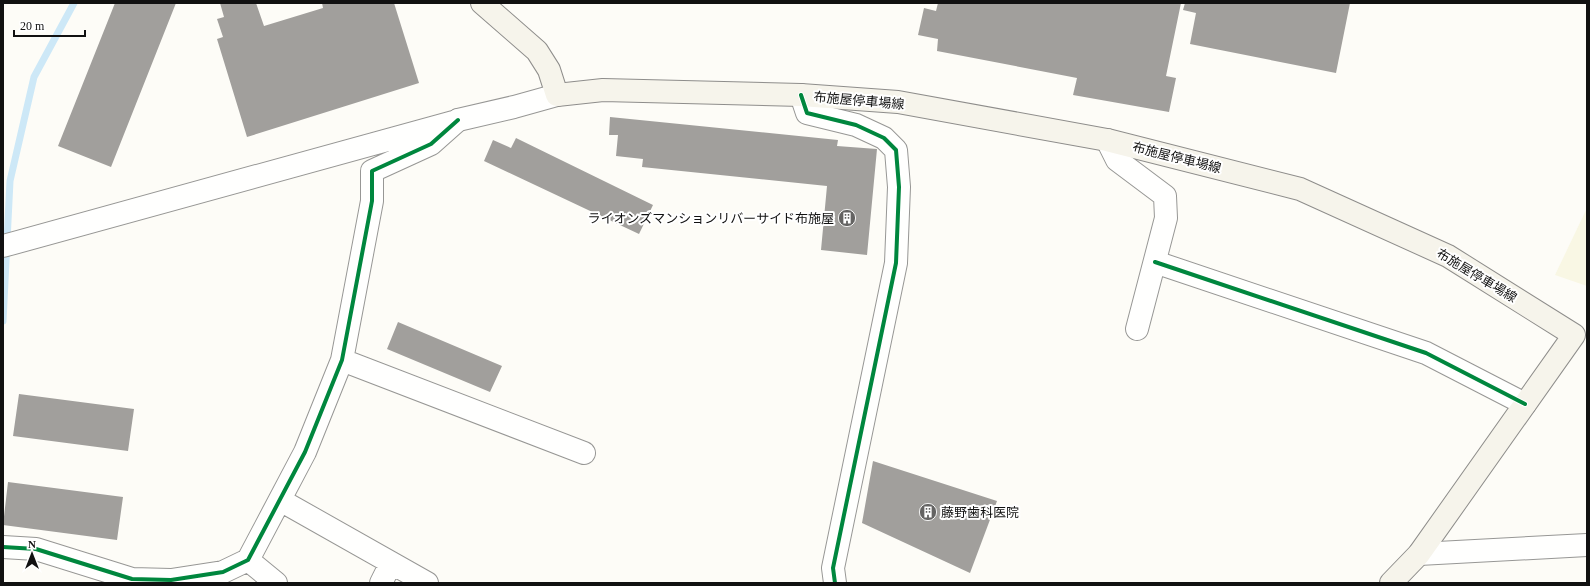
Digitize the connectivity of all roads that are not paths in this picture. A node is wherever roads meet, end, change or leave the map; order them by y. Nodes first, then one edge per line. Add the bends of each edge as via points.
1 (482, 3) edge
2 (557, 95) junction
3 (801, 95) junction
4 (458, 120) junction
5 (1107, 140) junction
6 (3, 246) edge
7 (1154, 262) junction
8 (1137, 329) dead end
9 (1581, 338) edge
10 (342, 360) junction
11 (1525, 404) junction
12 (584, 453) dead end
13 (280, 500) junction
14 (1587, 545) edge
15 (3, 548) edge
16 (1419, 554) junction
17 (248, 560) junction
18 (391, 563) junction
19 (276, 583) edge
20 (381, 583) edge
21 (427, 583) edge
22 (835, 583) edge
23 (1390, 583) edge

1 - 2 main road via 537,51 549,70
2 - 3 main road, 布施屋停車場線 via 603,90
2 - 4 street
3 - 5 main road, 布施屋停車場線 via 898,102
3 - 22 street via 807,113 856,125 884,138 896,150 899,187 896,263 833,568
4 - 6 street
4 - 10 street via 431,144 372,171 372,201
5 - 7 street via 1117,160 1165,196 1166,218
5 - 9 main road, 布施屋停車場線 via 1300,189 1448,256
7 - 8 street
7 - 11 street via 1426,353
9 - 11 main road, 布施屋停車場線
10 - 12 street
10 - 13 street via 305,452
11 - 16 main road, 布施屋停車場線
13 - 17 street
13 - 18 street
14 - 16 street
15 - 17 street via 36,549 132,579 171,580 223,572
16 - 23 main road, 布施屋停車場線
17 - 19 street
18 - 20 street
18 - 21 street

